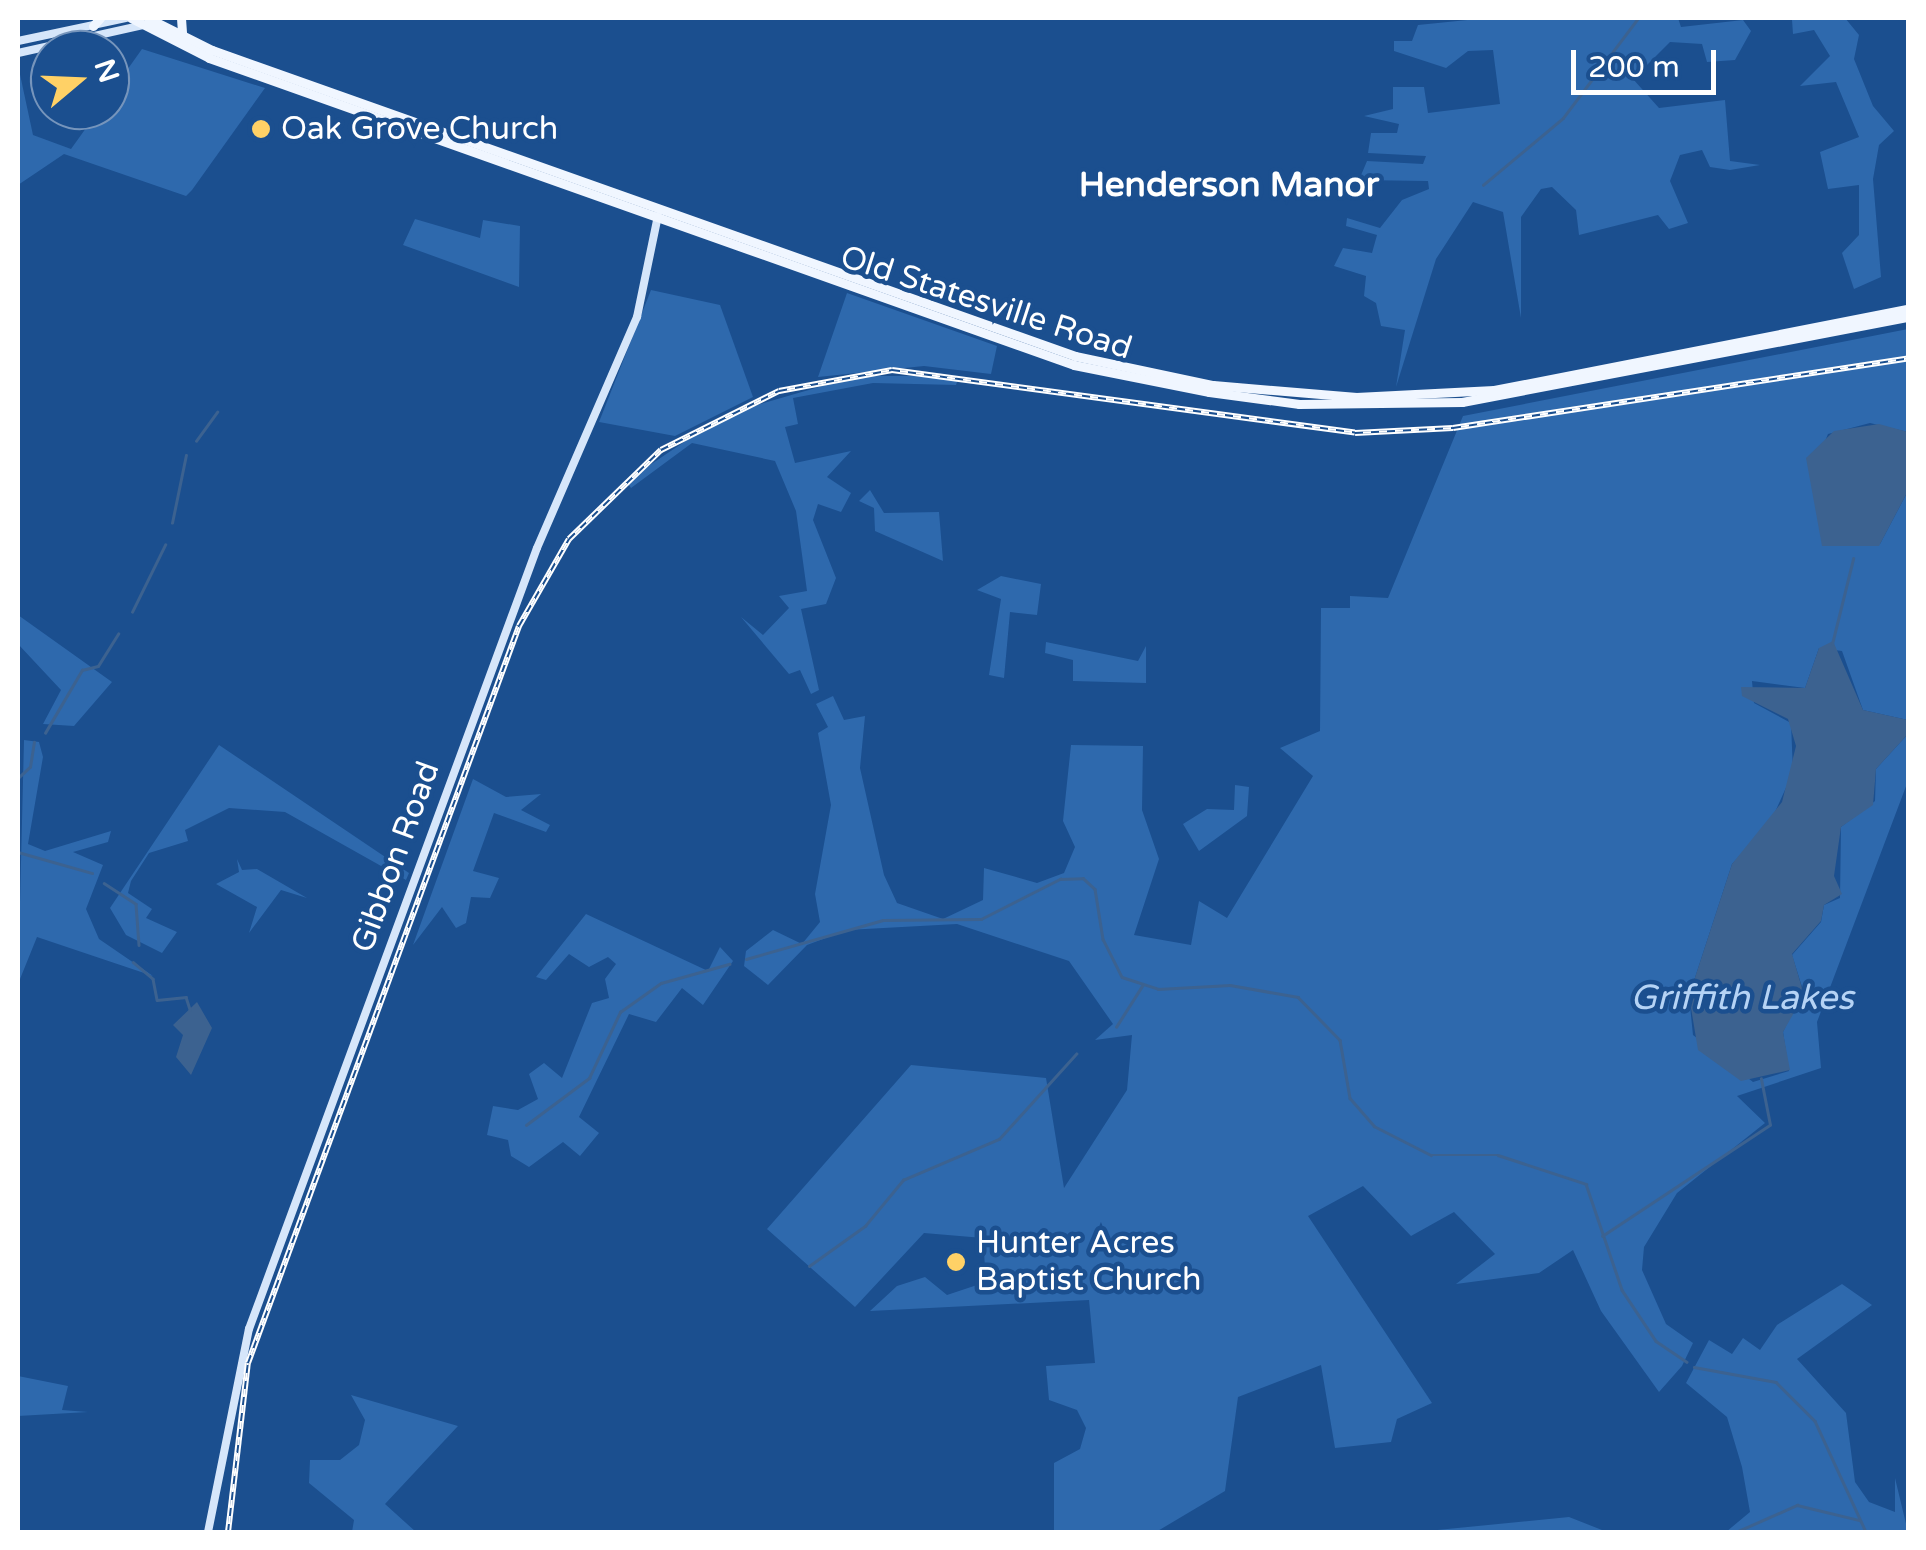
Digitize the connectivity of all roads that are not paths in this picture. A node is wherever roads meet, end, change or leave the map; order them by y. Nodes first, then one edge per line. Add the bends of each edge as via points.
1 (128, 18) edge
2 (181, 18) edge
3 (152, 20) edge
4 (97, 22) edge
5 (188, 38) junction
6 (18, 41) edge
7 (18, 52) edge
8 (659, 212) junction
9 (1908, 309) edge
10 (1908, 317) edge
11 (208, 1532) edge

1 - 3 main road
1 - 4 main road
2 - 5 main road
3 - 5 main road, Old Statesville Road
3 - 7 main road
3 - 8 main road, Old Statesville Road via 209,58
4 - 6 main road
5 - 8 main road, Old Statesville Road
8 - 9 main road, Old Statesville Road via 1075,356 1309,396 1523,386
8 - 10 main road, Old Statesville Road via 1074,365 1299,404 1523,395
8 - 11 main road, Gibbon Road via 640,310 537,548 248,1329

